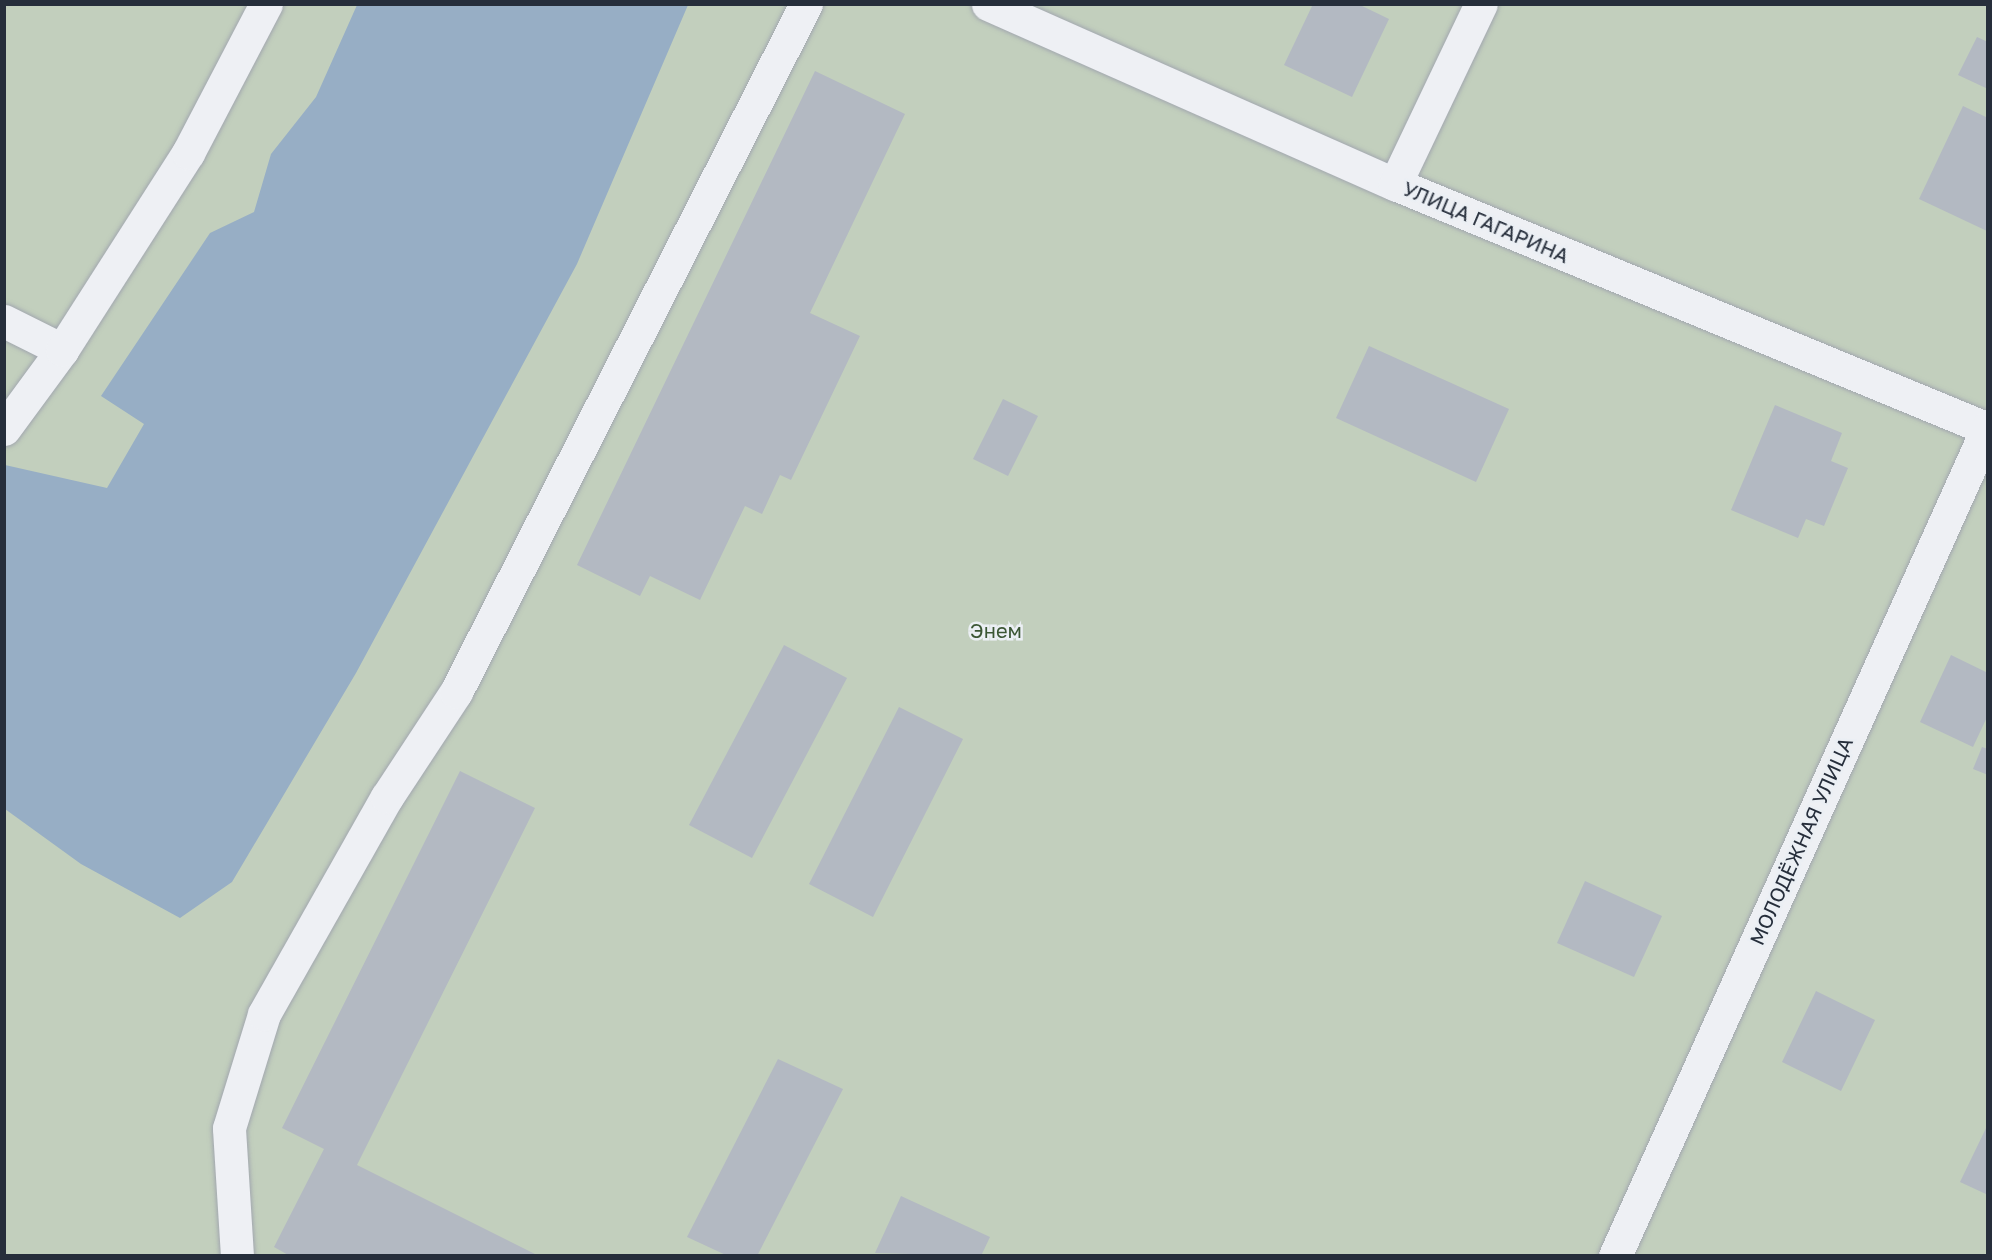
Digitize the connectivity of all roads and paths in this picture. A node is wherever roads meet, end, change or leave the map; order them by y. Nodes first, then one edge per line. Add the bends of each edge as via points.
1 (266, 4) edge
2 (806, 4) edge
3 (988, 4) edge
4 (1481, 4) edge
5 (1395, 184) junction
6 (4, 321) edge
7 (62, 350) junction
8 (4, 429) edge
9 (1987, 429) edge
10 (237, 1256) edge
11 (1615, 1256) edge

1 - 7 street via 189,153
2 - 10 street via 456,692 387,797 264,1014 229,1128
3 - 5 street, УЛИЦА ГАГАРИНА
4 - 5 street
5 - 9 street, УЛИЦА ГАГАРИНА
6 - 7 street
7 - 8 street
9 - 11 street, МОЛОДЁЖНАЯ УЛИЦА

